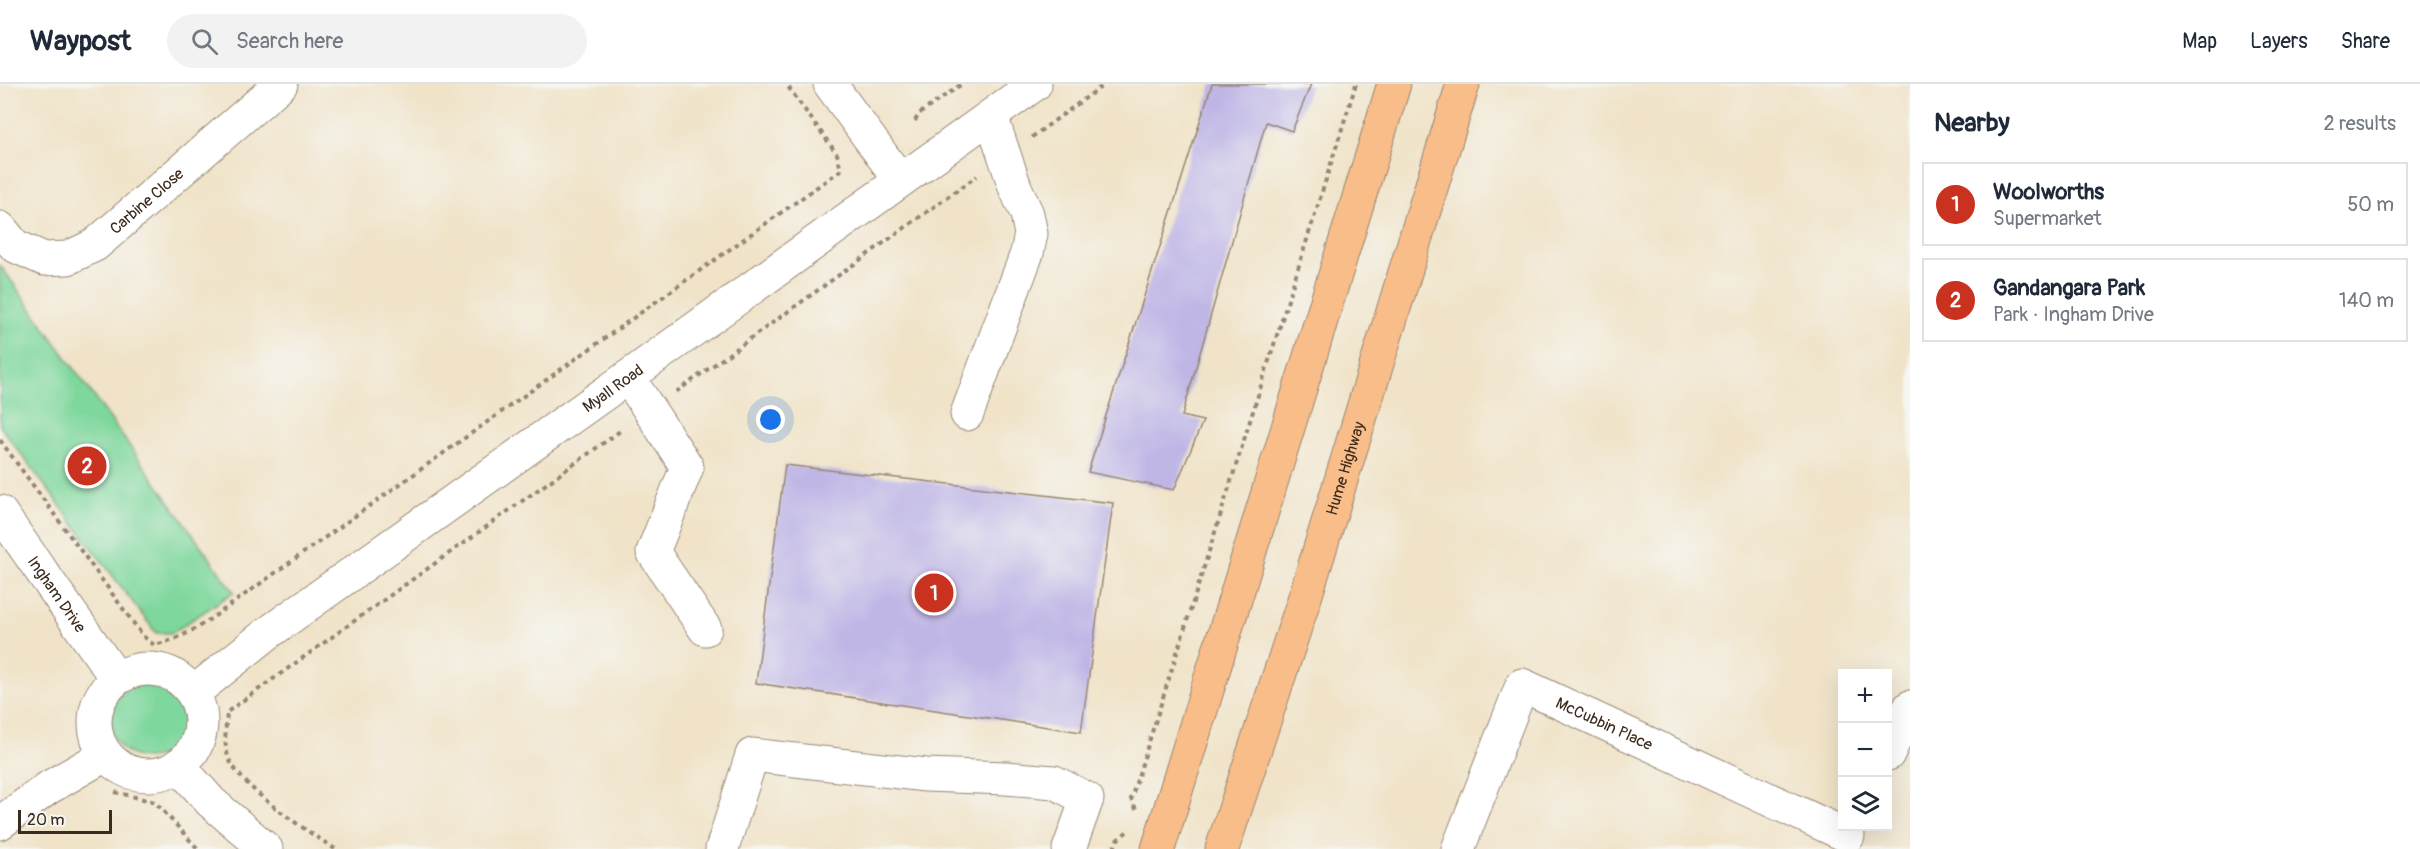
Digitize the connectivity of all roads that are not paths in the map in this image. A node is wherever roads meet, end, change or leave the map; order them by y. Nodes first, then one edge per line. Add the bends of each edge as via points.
1 (281, 84) edge
2 (830, 84) edge
3 (1035, 84) edge
4 (1394, 84) edge
5 (1463, 84) edge
6 (991, 116) junction
7 (900, 180) junction
8 (0, 228) edge
9 (628, 377) junction
10 (967, 414) dead end
11 (0, 512) edge
12 (705, 629) dead end
13 (116, 678) junction
14 (193, 693) junction
15 (1910, 707) edge
16 (1892, 744) edge
17 (105, 755) junction
18 (178, 765) junction
19 (0, 823) edge
20 (1848, 837) edge
21 (266, 849) edge
22 (722, 849) edge
23 (1069, 849) edge
24 (1158, 849) edge
25 (1222, 849) edge
26 (1458, 849) edge

1 - 8 street, Carbine Close via 95,245 68,258 44,259 15,246
2 - 7 street
3 - 6 street, Myall Road
4 - 24 highway
5 - 25 highway, Hume Highway via 1306,594
6 - 7 street, Myall Road
6 - 10 street via 1028,214 1031,234
7 - 9 street, Myall Road
9 - 12 street via 687,466 653,552
9 - 14 street, Myall Road via 268,633
11 - 13 street, Ingham Drive
13 - 14 street via 139,669 158,669 175,675
13 - 17 street via 98,701 94,714 98,742
14 - 18 street via 201,718 200,732 189,756
15 - 16 street
17 - 18 street via 124,770 148,776
17 - 19 street via 48,788
18 - 21 street via 211,802
20 - 26 street, McCubbin Place via 1522,685
22 - 23 street via 752,755 926,775 1054,782 1087,799

